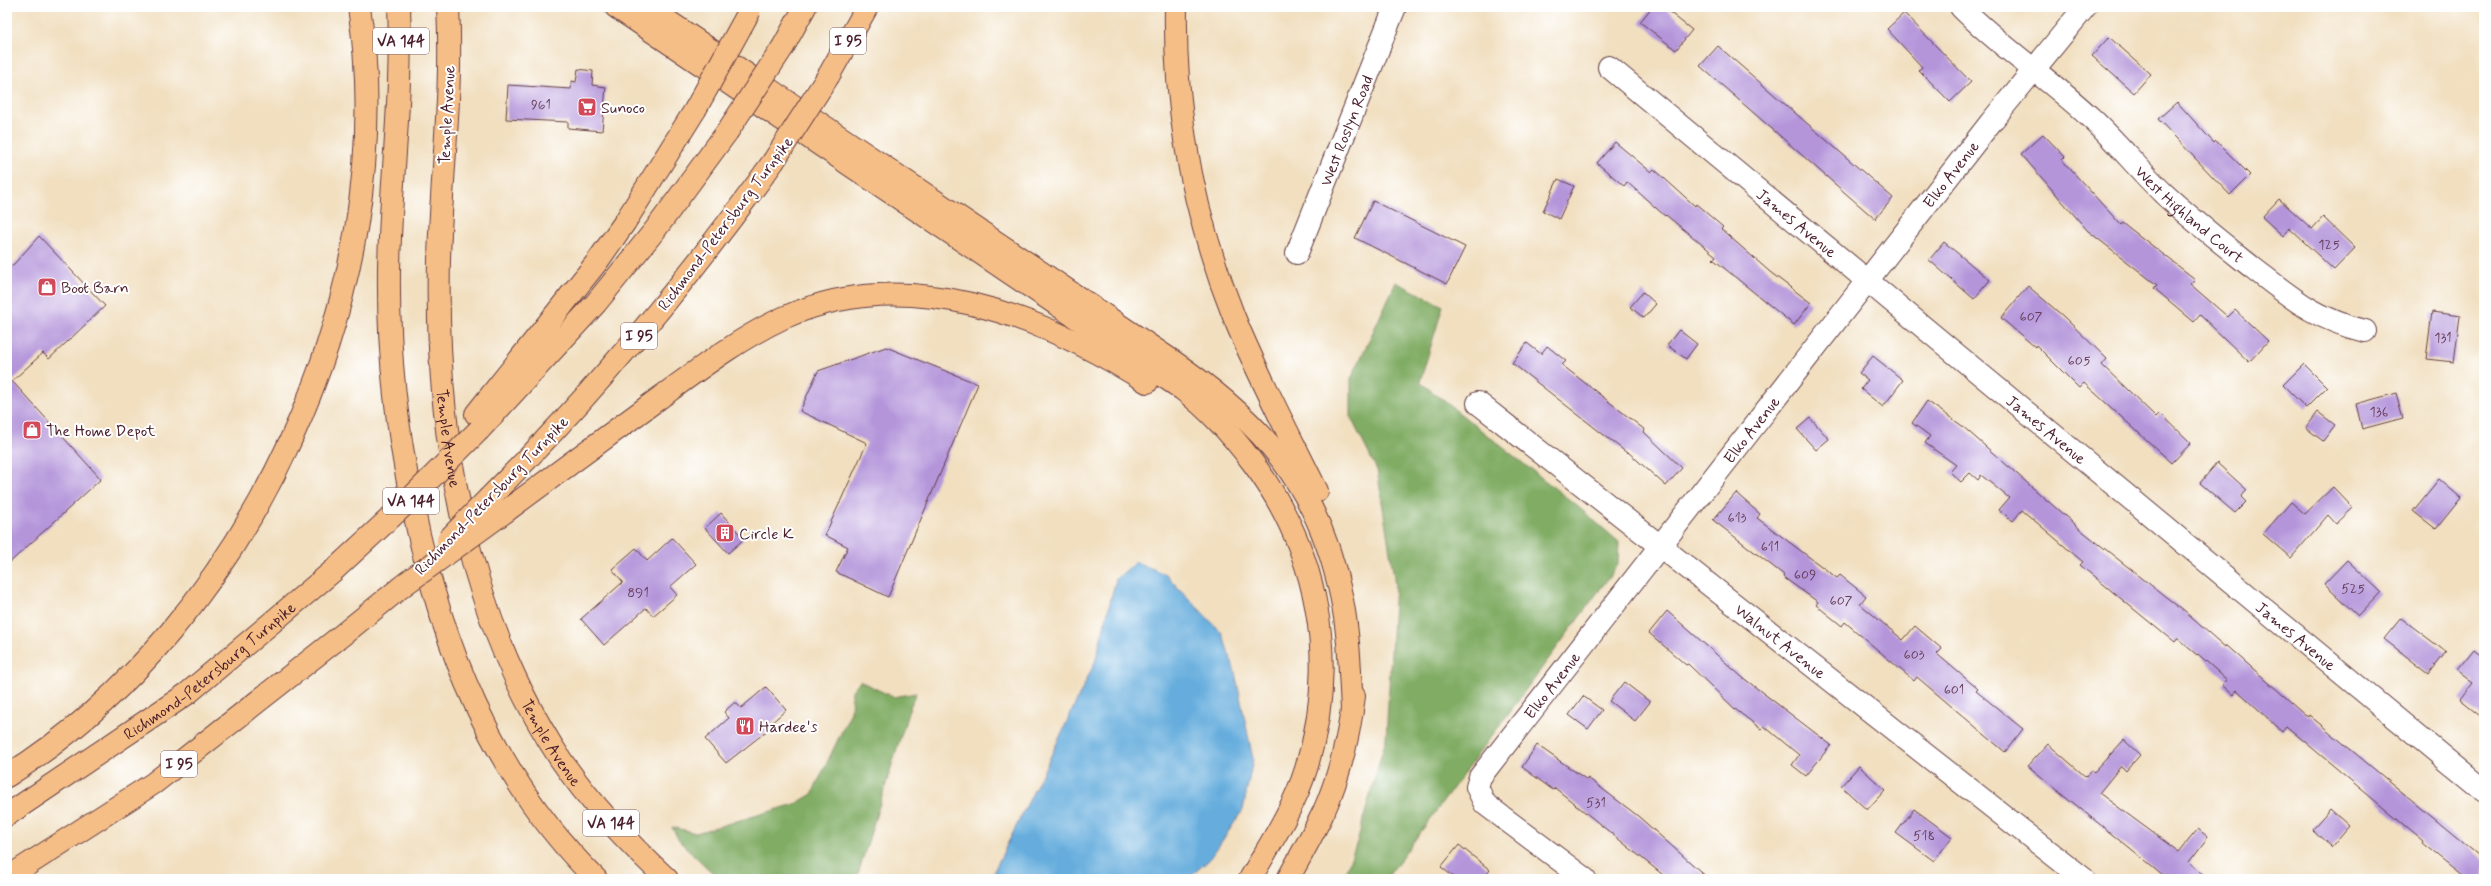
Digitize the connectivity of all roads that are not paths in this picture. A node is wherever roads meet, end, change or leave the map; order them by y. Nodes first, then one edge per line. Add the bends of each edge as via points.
1 (359, 7) edge
2 (399, 7) edge
3 (448, 7) edge
4 (616, 7) edge
5 (648, 7) edge
6 (805, 7) edge
7 (867, 7) edge
8 (1176, 7) edge
9 (1395, 7) edge
10 (1961, 7) edge
11 (2085, 7) edge
12 (751, 8) edge
13 (1609, 67) dead end
14 (2034, 69) junction
15 (1297, 253) dead end
16 (1867, 282) junction
17 (2365, 331) dead end
18 (1478, 403) dead end
19 (477, 422) junction
20 (1262, 476) junction
21 (498, 504) junction
22 (1660, 544) junction
23 (1352, 710) junction
24 (7, 776) edge
25 (2484, 791) edge
26 (7, 815) edge
27 (7, 878) edge
28 (596, 879) edge
29 (667, 879) edge
30 (1250, 879) edge
31 (1288, 879) edge
32 (1585, 879) edge
33 (2084, 879) edge

1 - 24 main road via 365,124 353,242 338,308 303,414 281,463 250,519 192,605 131,675 54,744
2 - 28 main road, VA 144 via 401,74 389,272 391,355 403,458 426,572 462,678 501,756 548,827
3 - 29 main road, Temple Avenue / VA 144 via 450,76 440,212 440,344 452,474 466,536 485,600 502,645 518,683 548,740 600,812
4 - 20 main road via 1182,389 1220,422
5 - 23 main road via 1186,371 1237,409 1260,433 1297,481 1321,529 1342,596
6 - 19 main road, Richmond-Petersburg Turnpike, bridge via 783,47 727,132 655,230 596,303
7 - 21 main road, Richmond-Petersburg Turnpike / I 95, bridge via 829,75 773,162 683,283
8 - 23 main road via 1180,114 1188,165 1205,232 1235,318 1327,512 1353,587 1361,644
9 - 15 street, West Roslyn Road
10 - 14 street, West Highland Court
11 - 14 street, Elko Avenue
12 - 19 main road, bridge via 695,110 625,222
13 - 16 street, James Avenue
14 - 16 street, Elko Avenue
14 - 17 street, West Highland Court via 2093,119 2164,193 2247,263 2317,315 2340,325
16 - 22 street, Elko Avenue
16 - 25 street, James Avenue
18 - 22 street, Walnut Avenue
19 - 26 main road, Richmond-Petersburg Turnpike, bridge via 402,507 334,571 188,693
20 - 21 main road via 1205,423 1175,400 1138,376 1069,340 985,306 929,296 899,295 857,298 810,308 783,318 716,356
20 - 30 main road via 1292,529 1306,562 1318,616 1323,665 1320,708 1305,770 1292,802
21 - 27 main road, Richmond-Petersburg Turnpike / I 95, bridge via 342,636 154,783
22 - 32 street, Elko Avenue via 1480,776 1479,795 1485,804
22 - 33 street, Walnut Avenue
23 - 31 main road via 1336,778 1324,811

